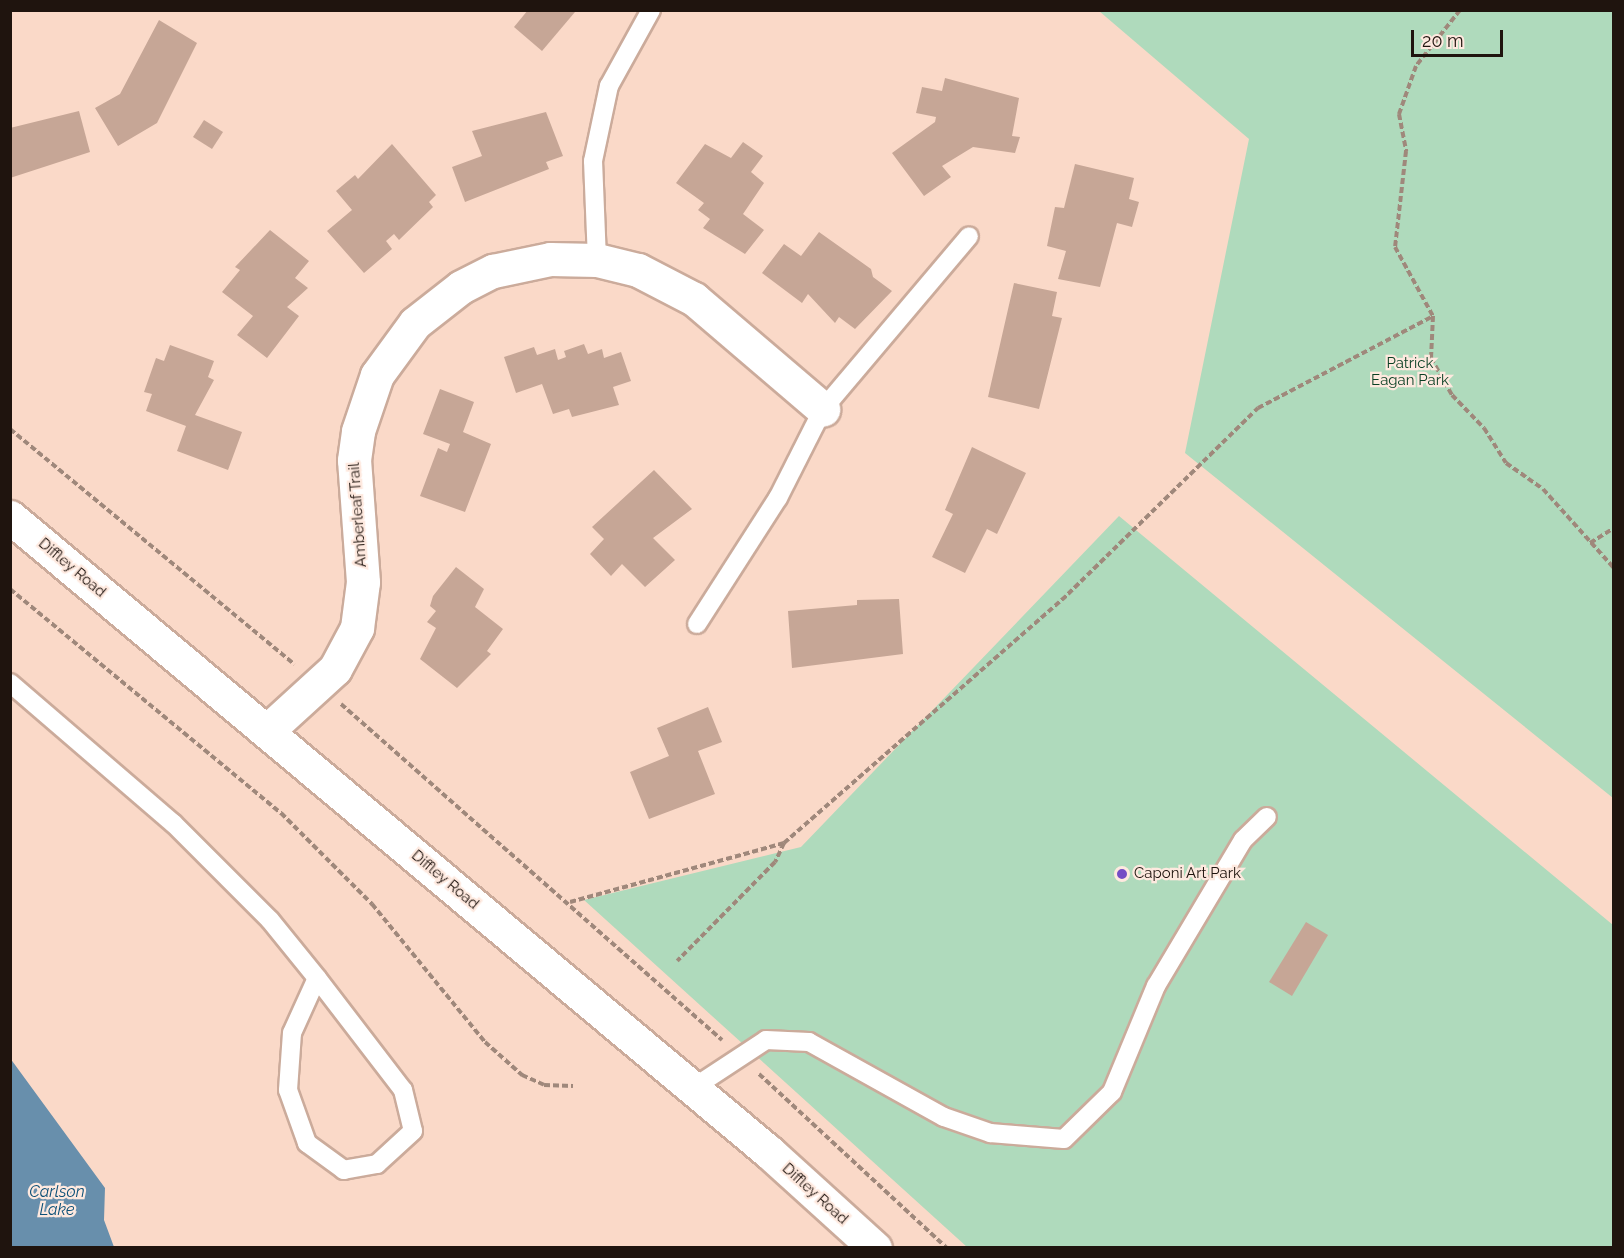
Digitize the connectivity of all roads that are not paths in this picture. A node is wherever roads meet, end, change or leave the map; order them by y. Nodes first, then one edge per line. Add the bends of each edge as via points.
1 (651, 10) edge
2 (969, 236) dead end
3 (597, 260) junction
4 (823, 409) junction
5 (10, 517) edge
6 (697, 624) dead end
7 (10, 682) edge
8 (267, 731) junction
9 (1267, 817) dead end
10 (317, 978) junction
11 (693, 1089) junction
12 (875, 1248) edge

1 - 3 lane via 609,86 593,161
2 - 4 lane
3 - 4 main road, Amberleaf Trail via 638,270 694,299
3 - 8 main road, Amberleaf Trail via 550,259 493,271 437,302 395,345 377,375 358,431 354,491 363,606 348,650 318,685
4 - 6 lane via 778,498
5 - 8 main road, Diffley Road
7 - 10 lane via 173,824 270,920
8 - 11 main road, Diffley Road
9 - 11 lane via 1243,840 1156,986 1112,1092 1064,1139 990,1133 944,1117 809,1042 766,1040
10 - 10 lane via 403,1090 413,1131 377,1164 344,1170 307,1143 288,1090 292,1033
11 - 12 main road, Diffley Road

